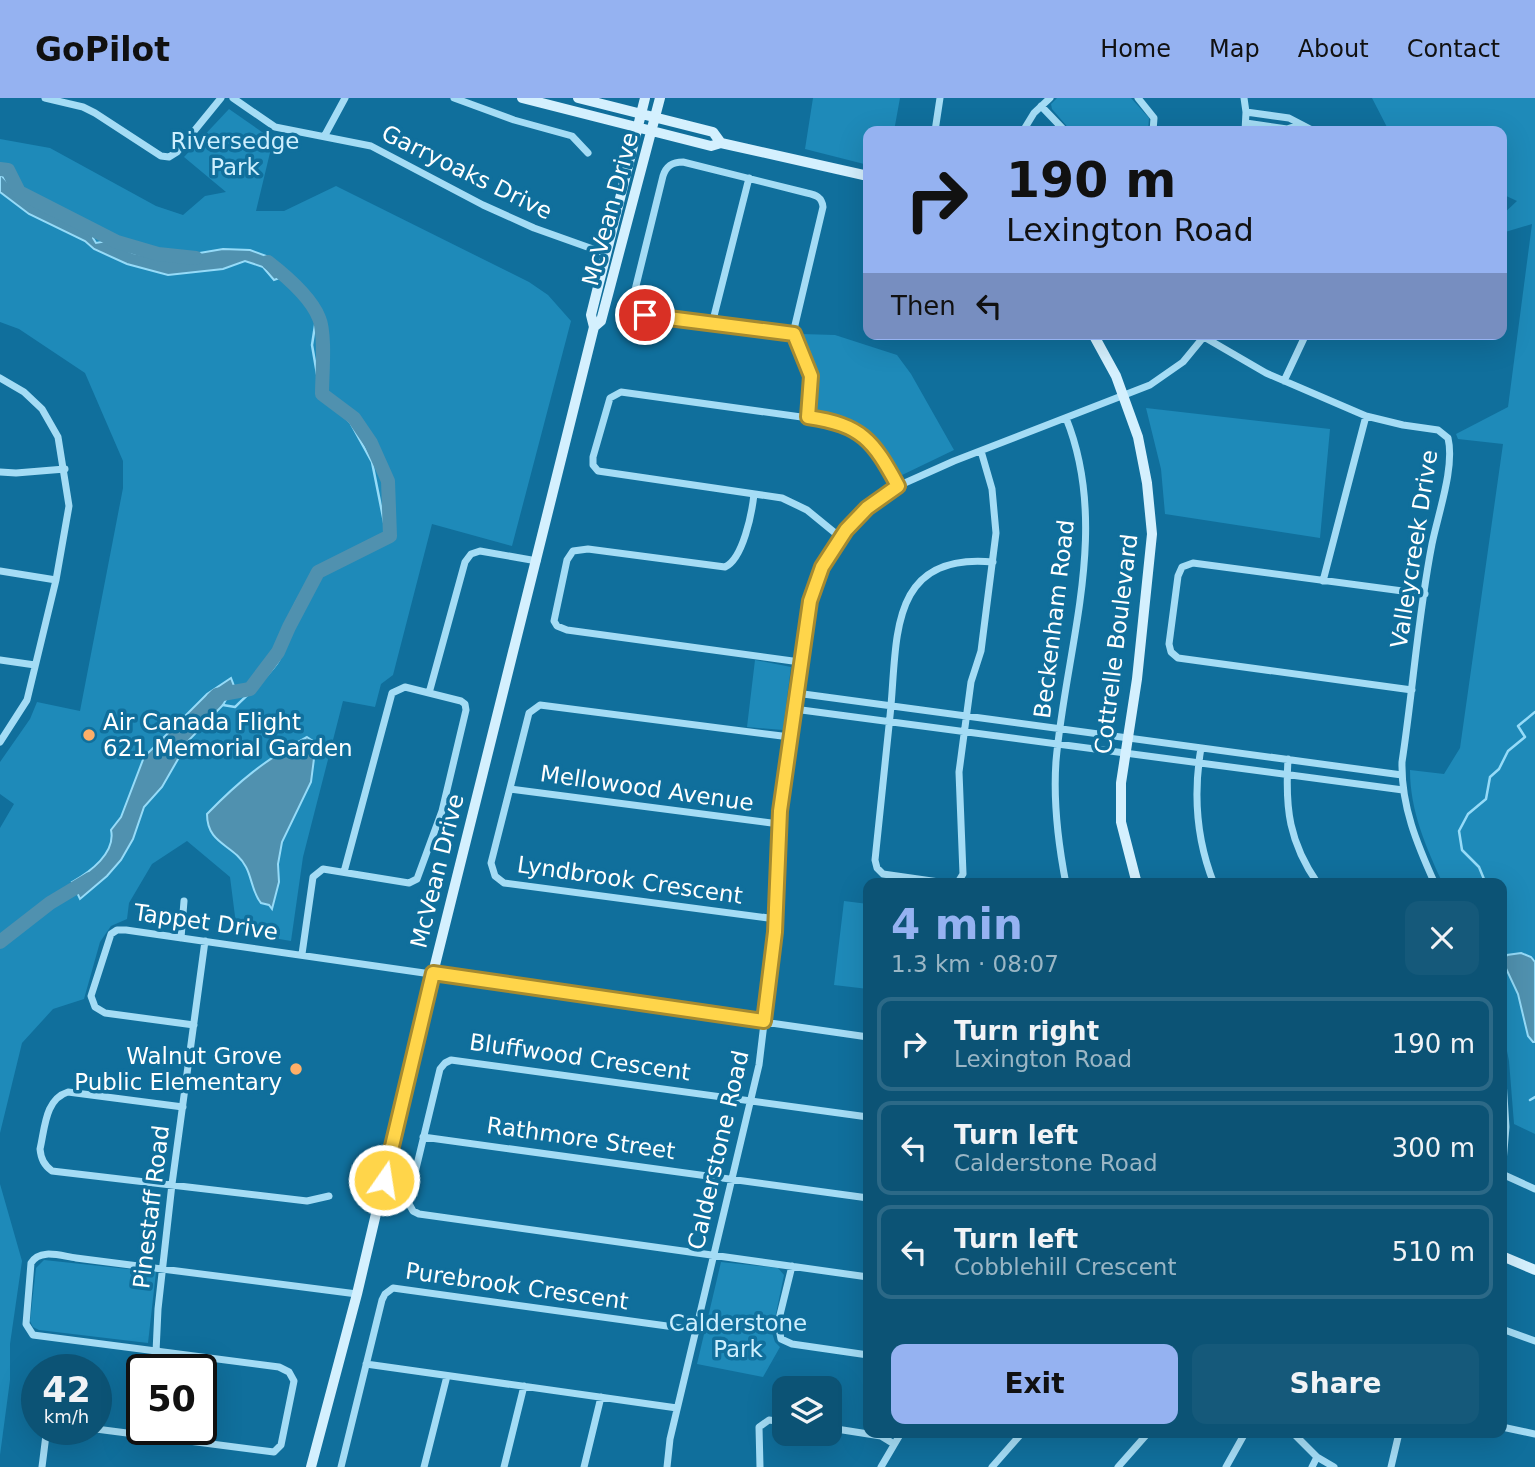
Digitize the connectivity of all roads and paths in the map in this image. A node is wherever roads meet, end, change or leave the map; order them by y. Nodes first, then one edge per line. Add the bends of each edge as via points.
1 (45, 98) edge
2 (221, 98) edge
3 (233, 98) edge
4 (345, 98) edge
5 (453, 98) edge
6 (522, 98) edge
7 (578, 98) edge
8 (645, 98) edge
9 (660, 98) edge
10 (940, 98) edge
11 (1050, 98) edge
12 (1138, 98) edge
13 (1244, 98) edge
14 (1041, 106) junction
15 (1246, 112) junction
16 (641, 113) junction
17 (656, 117) junction
18 (1299, 125) joint
19 (936, 126) edge
20 (1027, 126) edge
21 (1060, 126) edge
22 (1153, 126) edge
23 (1246, 126) edge
24 (1295, 126) edge
25 (638, 127) junction
26 (653, 130) junction
27 (325, 135) junction
28 (721, 143) junction
29 (588, 153) dead end
30 (863, 175) edge
31 (749, 178) junction
32 (607, 254) junction
33 (712, 324) junction
34 (594, 327) junction
35 (794, 334) junction
36 (1097, 340) edge
37 (1202, 340) edge
38 (1212, 340) edge
39 (1303, 340) edge
40 (0, 378) edge
41 (1284, 381) junction
42 (1124, 395) junction
43 (1366, 416) junction
44 (808, 417) junction
45 (1066, 418) junction
46 (981, 451) junction
47 (65, 469) junction
48 (0, 472) edge
49 (898, 486) junction
50 (754, 494) junction
51 (840, 537) junction
52 (537, 561) junction
53 (993, 562) junction
54 (0, 571) edge
55 (56, 580) junction
56 (1323, 581) junction
57 (1425, 594) junction
58 (0, 660) edge
59 (800, 662) junction
60 (35, 665) junction
61 (1412, 690) junction
62 (429, 693) junction
63 (796, 693) junction
64 (891, 706) junction
65 (793, 709) junction
66 (965, 716) junction
67 (890, 721) junction
68 (1061, 729) junction
69 (964, 732) junction
70 (790, 737) junction
71 (1128, 737) junction
72 (0, 742) edge
73 (1059, 744) junction
74 (1201, 748) junction
75 (1125, 754) junction
76 (1288, 759) junction
77 (1199, 763) junction
78 (1402, 775) junction
79 (1287, 776) junction
80 (510, 789) junction
81 (1403, 790) junction
82 (779, 824) junction
83 (344, 872) junction
84 (907, 878) edge
85 (961, 878) edge
86 (1065, 878) edge
87 (1135, 878) edge
88 (1212, 878) edge
89 (1314, 878) edge
90 (1431, 878) edge
91 (184, 901) dead end
92 (776, 919) junction
93 (180, 938) junction
94 (205, 942) junction
95 (302, 954) junction
96 (433, 973) junction
97 (764, 1021) junction
98 (194, 1025) junction
99 (863, 1036) edge
100 (751, 1100) junction
101 (183, 1107) junction
102 (863, 1116) edge
103 (423, 1137) junction
104 (1507, 1176) edge
105 (733, 1179) junction
106 (172, 1184) junction
107 (1535, 1189) edge
108 (329, 1196) dead end
109 (863, 1197) edge
110 (715, 1255) junction
111 (1507, 1258) edge
112 (792, 1266) junction
113 (163, 1270) junction
114 (1535, 1270) edge
115 (863, 1276) edge
116 (357, 1294) junction
117 (696, 1330) junction
118 (1507, 1331) edge
119 (1535, 1341) edge
120 (156, 1352) junction
121 (863, 1354) edge
122 (366, 1364) junction
123 (447, 1376) junction
124 (524, 1386) junction
125 (601, 1397) junction
126 (677, 1408) junction
127 (772, 1420) edge
128 (1507, 1428) edge
129 (842, 1430) edge
130 (112, 1431) edge
131 (863, 1433) edge
132 (1535, 1434) edge
133 (884, 1438) edge
134 (898, 1438) edge
135 (1018, 1438) edge
136 (1144, 1438) edge
137 (1242, 1438) edge
138 (1298, 1438) edge
139 (1398, 1438) edge
140 (894, 1444) junction
141 (45, 1445) edge
142 (1317, 1457) junction
143 (42, 1467) edge
144 (310, 1467) edge
145 (341, 1467) edge
146 (424, 1467) edge
147 (504, 1467) edge
148 (583, 1467) edge
149 (667, 1467) edge
150 (760, 1467) edge
151 (881, 1467) edge
152 (992, 1467) edge
153 (1118, 1467) edge
154 (1226, 1467) edge
155 (1312, 1467) edge
156 (1334, 1467) edge
157 (1391, 1467) edge

1 - 2 street via 83,107 169,157
3 - 27 street, Garryoaks Drive via 275,127
4 - 27 street
5 - 29 street via 572,136
6 - 25 main road
7 - 16 main road
8 - 16 main road, McVean Drive
9 - 17 main road, McVean Drive
10 - 19 street
11 - 14 street
12 - 22 street via 1152,112
13 - 15 street
14 - 20 street
14 - 21 street
15 - 18 street via 1289,118
15 - 23 street
16 - 17 main road
16 - 25 main road, McVean Drive
17 - 26 main road, McVean Drive
17 - 28 main road via 713,132
18 - 24 street
25 - 26 main road
25 - 32 main road, McVean Drive
26 - 28 main road via 711,146
26 - 34 main road, McVean Drive via 601,321
27 - 32 street, Garryoaks Drive via 371,146 483,205
28 - 30 main road
31 - 33 street
31 - 33 street via 678,162 663,176 633,305 645,315
31 - 35 street via 816,195 823,204
32 - 34 main road, McVean Drive via 591,315
33 - 35 street
34 - 52 main road, McVean Drive
35 - 44 street via 811,376
36 - 42 main road, Cottrelle Boulevard
37 - 42 street, Calderstone Road via 1169,373
38 - 41 street, Valleycreek Drive
39 - 41 street
40 - 47 street via 42,409 58,437
41 - 43 street, Valleycreek Drive
42 - 45 street, Calderstone Road
42 - 71 main road, Cottrelle Boulevard via 1143,457 1152,534
43 - 56 street
43 - 57 street, Valleycreek Drive via 1438,430 1448,438 1445,490
44 - 49 street via 837,422 863,436
44 - 50 street via 621,393 610,398 593,457 598,471
45 - 46 street, Calderstone Road
45 - 68 street, Beckenham Road via 1083,481 1087,536
46 - 49 street, Calderstone Road
46 - 53 street via 995,504
47 - 48 street
47 - 55 street via 69,506
49 - 51 street, Calderstone Road via 867,508
50 - 51 street via 797,504
50 - 59 street via 736,558 725,567 588,549 573,551 554,621 567,630
51 - 59 street, Calderstone Road via 813,589
52 - 62 street via 480,551 471,554
52 - 96 main road, McVean Drive
53 - 64 street via 965,560 945,565 912,593 897,628
53 - 66 street via 981,651
54 - 55 street
55 - 60 street
56 - 57 street
56 - 61 street via 1186,564 1179,570 1171,652 1181,659
57 - 61 street, Valleycreek Drive
58 - 60 street
59 - 63 street, Calderstone Road
60 - 72 street via 27,700
61 - 78 street, Valleycreek Drive
62 - 83 street via 405,687 389,696
62 - 83 street via 461,701 466,710 442,811 421,873 409,883
63 - 64 street
63 - 65 street, Calderstone Road
64 - 66 street
64 - 67 street
65 - 67 street
65 - 70 street, Calderstone Road
66 - 68 street
66 - 69 street
67 - 69 street
67 - 84 street via 875,860 880,872
68 - 71 street
68 - 73 street, Beckenham Road
69 - 73 street
69 - 85 street via 958,786
70 - 80 street, Lyndbrook Crescent via 543,704 530,713
70 - 82 street, Calderstone Road
71 - 74 street
71 - 75 main road, Cottrelle Boulevard
73 - 75 street
73 - 86 street, Beckenham Road via 1055,810
74 - 76 street
74 - 77 street
75 - 77 street
75 - 87 main road, Cottrelle Boulevard via 1121,822
76 - 78 street
76 - 79 street
77 - 79 street
77 - 88 street via 1198,826
78 - 81 street, Valleycreek Drive
79 - 81 street
79 - 89 street via 1292,833
80 - 82 street, Mellowood Avenue
80 - 92 street, Lyndbrook Crescent via 491,863 504,883
81 - 90 street, Valleycreek Drive via 1413,834
82 - 92 street, Calderstone Road
83 - 95 street via 323,869 313,877
91 - 93 street
92 - 97 street, Calderstone Road
93 - 94 street, Tappet Drive
93 - 98 street, Tappet Drive via 117,930 111,934 91,996 95,1007 105,1013
94 - 95 street, Tappet Drive
94 - 98 street, Pinestaff Road
95 - 96 street, Tappet Drive
96 - 97 street, Tappet Drive
96 - 116 main road, McVean Drive
97 - 99 street, Tappet Drive
97 - 100 street, Calderstone Road
98 - 101 street, Pinestaff Road
100 - 102 street, Bluffwood Crescent
100 - 103 street, Bluffwood Crescent via 454,1060 440,1069
100 - 105 street, Calderstone Road
101 - 106 street, Pinestaff Road
101 - 106 street via 68,1092 51,1104 40,1149 52,1171
103 - 105 street, Rathmore Street
103 - 110 street, Bluffwood Crescent via 408,1195 410,1207 419,1214
104 - 107 street
105 - 109 street, Rathmore Street
105 - 110 street, Calderstone Road
106 - 108 street via 307,1200
106 - 113 street, Pinestaff Road
110 - 112 street
110 - 117 street, Calderstone Road
111 - 114 main road
112 - 115 street
112 - 121 street via 778,1323 781,1339
113 - 116 street
113 - 120 street, Pinestaff Road
113 - 120 street via 41,1254 32,1263 27,1313 27,1328 33,1335
116 - 144 main road, McVean Drive
117 - 122 street, Purebrook Crescent via 393,1288 382,1300
117 - 126 street, Calderstone Road
118 - 119 street
120 - 130 street via 289,1372 295,1386 279,1449 268,1453
122 - 123 street
122 - 145 street
123 - 124 street
123 - 146 street
124 - 125 street
124 - 147 street
125 - 126 street
125 - 148 street
126 - 149 street, Calderstone Road
127 - 150 street via 759,1427
128 - 132 street
129 - 131 street
133 - 140 street
134 - 140 street
135 - 152 street
136 - 153 street
137 - 154 street
138 - 142 street
139 - 157 street
140 - 151 street
141 - 143 street
142 - 155 street
142 - 156 street

